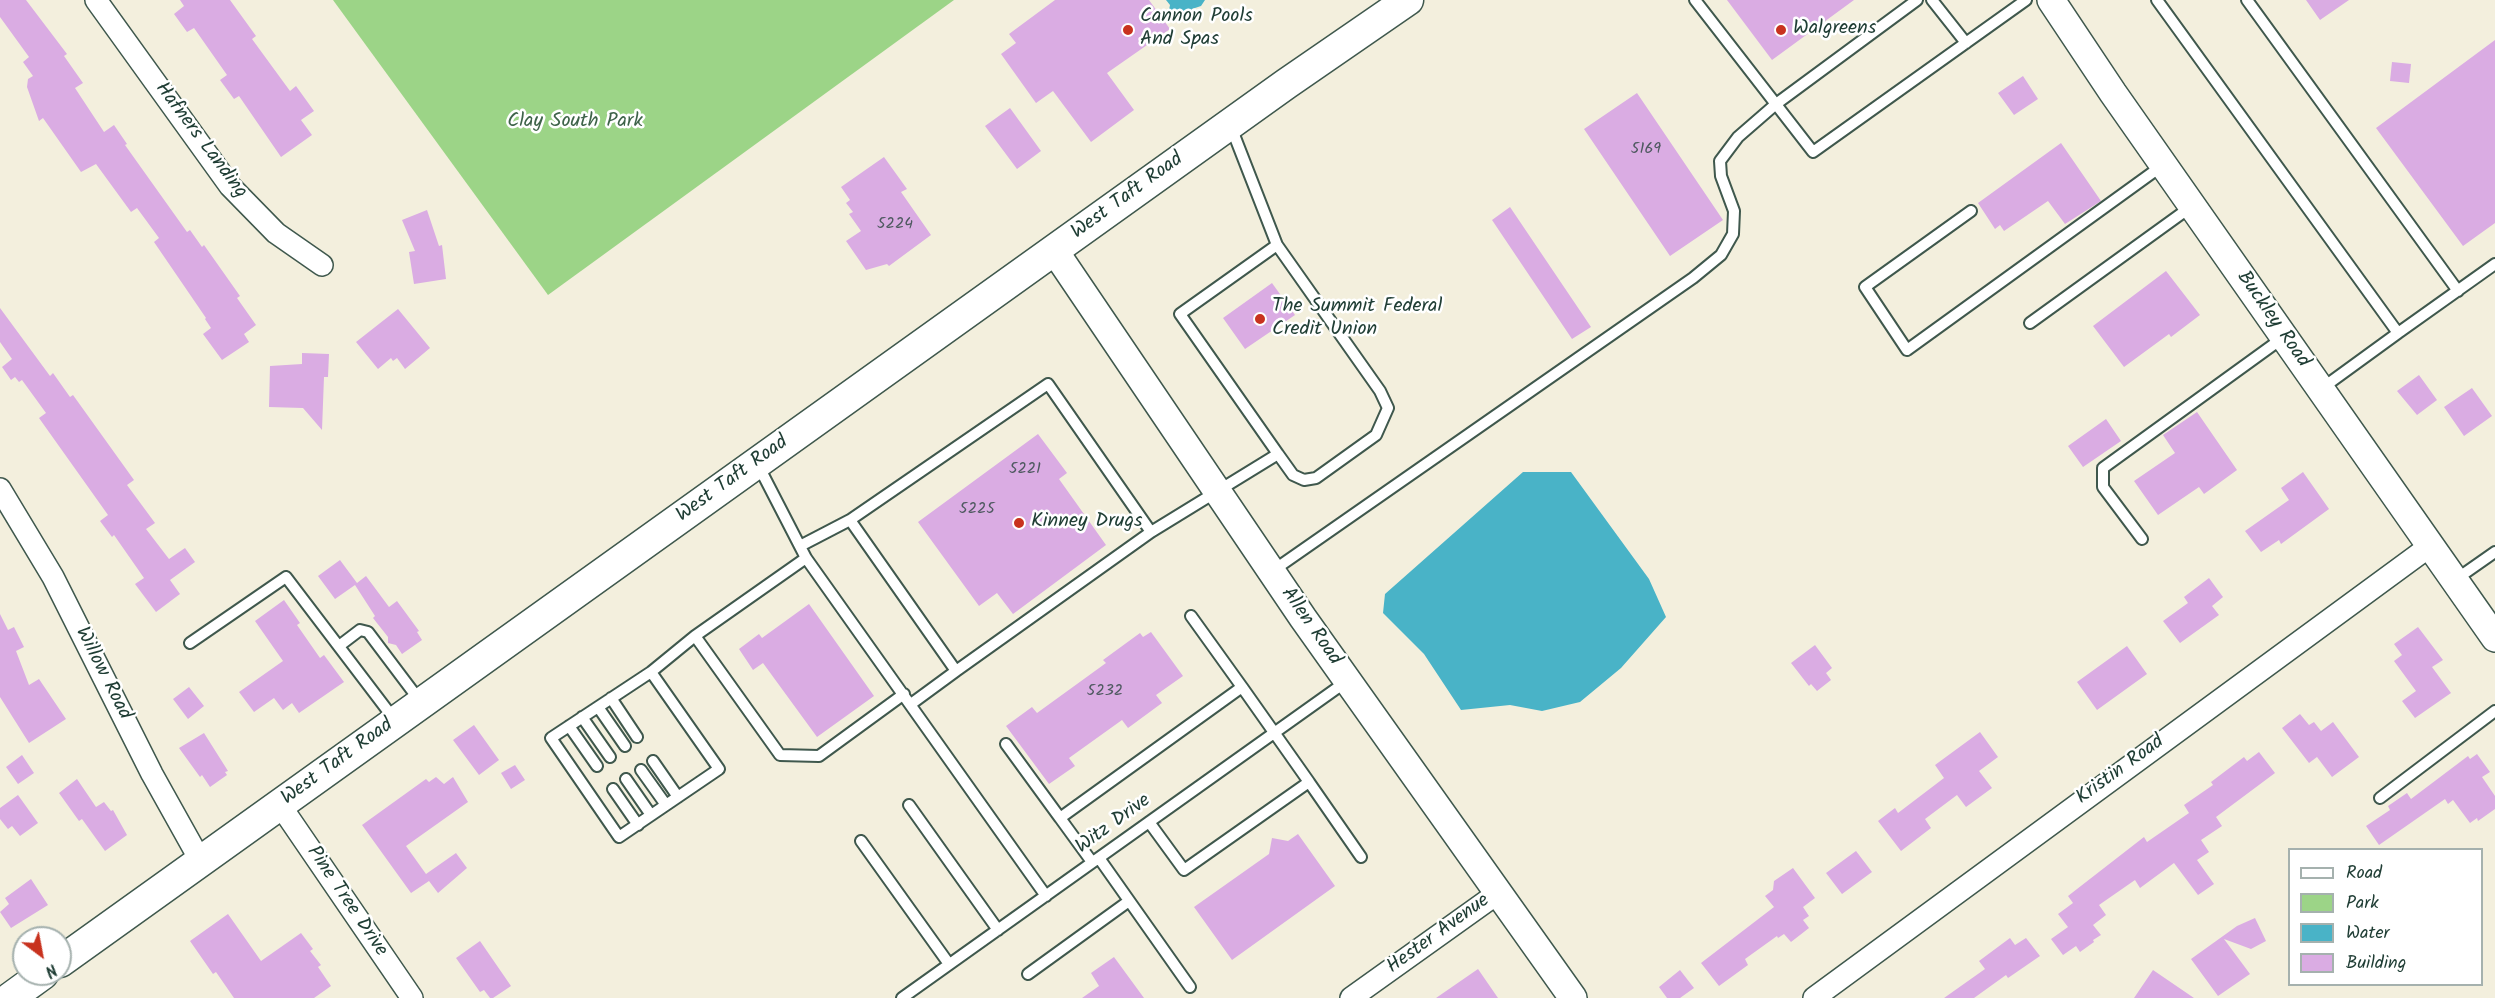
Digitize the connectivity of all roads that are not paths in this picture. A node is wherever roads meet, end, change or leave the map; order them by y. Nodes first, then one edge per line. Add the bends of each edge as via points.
1 (96, 0) edge
2 (1407, 0) edge
3 (1695, 0) edge
4 (1917, 0) edge
5 (1932, 0) edge
6 (2026, 0) edge
7 (2051, 0) edge
8 (2157, 0) edge
9 (2247, 0) edge
10 (1965, 43) junction
11 (1776, 104) junction
12 (1230, 124) junction
13 (2164, 165) junction
14 (2192, 206) junction
15 (1971, 211) dead end
16 (1277, 245) junction
17 (1054, 250) junction
18 (2495, 264) edge
19 (322, 265) dead end
20 (2458, 291) junction
21 (2030, 323) dead end
22 (2398, 333) junction
23 (2284, 337) junction
24 (2320, 389) junction
25 (1278, 454) junction
26 (757, 463) junction
27 (0, 489) edge
28 (1217, 492) junction
29 (850, 520) junction
30 (1151, 532) junction
31 (2142, 538) dead end
32 (800, 546) junction
33 (2430, 546) junction
34 (2495, 552) edge
35 (806, 558) junction
36 (1271, 572) junction
37 (2454, 581) junction
38 (1191, 616) dead end
39 (695, 636) junction
40 (2495, 638) edge
41 (190, 643) dead end
42 (339, 646) junction
43 (956, 671) junction
44 (651, 672) junction
45 (1347, 681) junction
46 (1242, 687) junction
47 (904, 694) junction
48 (611, 698) junction
49 (422, 704) junction
50 (911, 704) junction
51 (598, 707) junction
52 (2495, 711) edge
53 (582, 717) junction
54 (396, 722) junction
55 (569, 726) junction
56 (1274, 732) junction
57 (637, 737) dead end
58 (1006, 744) dead end
59 (625, 746) dead end
60 (610, 757) dead end
61 (653, 760) dead end
62 (597, 766) dead end
63 (641, 770) dead end
64 (626, 779) dead end
65 (1309, 782) junction
66 (613, 789) dead end
67 (678, 797) junction
68 (2379, 798) dead end
69 (280, 804) junction
70 (666, 805) junction
71 (909, 805) dead end
72 (651, 815) junction
73 (1060, 818) junction
74 (1149, 822) junction
75 (638, 825) junction
76 (861, 841) dead end
77 (1361, 857) dead end
78 (1096, 860) junction
79 (200, 861) junction
80 (1498, 893) junction
81 (1046, 896) junction
82 (1129, 901) junction
83 (998, 930) junction
84 (72, 953) edge
85 (950, 964) junction
86 (1028, 974) dead end
87 (26, 986) edge
88 (1190, 987) dead end
89 (10, 998) edge
90 (412, 998) edge
91 (902, 998) edge
92 (1351, 998) edge
93 (1573, 998) edge
94 (1814, 998) edge

1 - 19 street, Hafners Landing via 230,186 276,233
2 - 12 main road, West Taft Road
3 - 11 lane
4 - 11 lane
5 - 10 lane
6 - 10 lane
7 - 13 street, Buckley Road
8 - 22 lane
9 - 20 lane
10 - 11 lane via 1814,152
11 - 36 lane via 1738,137 1720,161 1720,176 1734,211 1733,234 1721,255
12 - 16 lane
12 - 17 main road, West Taft Road
13 - 14 street, Buckley Road
13 - 15 lane via 1907,350 1865,287
14 - 21 lane
14 - 23 street, Buckley Road
16 - 25 lane via 1180,314
16 - 25 lane via 1388,408 1376,435 1316,478 1304,480 1293,475
17 - 26 main road, West Taft Road
17 - 28 street, Allen Road
18 - 20 lane
20 - 22 lane
22 - 24 lane
23 - 24 street, Buckley Road
23 - 31 lane via 2103,468 2103,487
24 - 33 street, Buckley Road
25 - 28 lane
26 - 32 lane
26 - 49 main road, West Taft Road
27 - 79 street, Willow Road via 53,577
28 - 30 lane
28 - 36 street, Allen Road
29 - 30 lane via 1048,384
29 - 32 lane
29 - 43 lane
30 - 43 lane
32 - 35 lane
33 - 37 street, Buckley Road
33 - 94 street, Kristin Road
34 - 37 lane
35 - 39 lane
35 - 47 lane
36 - 45 street, Allen Road
37 - 40 street, Buckley Road
38 - 46 lane
39 - 44 lane
39 - 47 lane via 780,754 819,756
41 - 42 lane via 286,577
42 - 49 lane via 360,630 368,632
42 - 54 lane
43 - 50 lane
44 - 48 lane
44 - 67 lane via 719,769
45 - 56 lane, Witz Drive
45 - 80 street, Allen Road
46 - 56 lane
46 - 73 lane
47 - 50 lane
48 - 51 lane
48 - 57 lane
49 - 54 main road, West Taft Road
50 - 81 lane
51 - 53 lane
51 - 59 lane
52 - 68 lane
53 - 55 lane
53 - 60 lane
54 - 69 main road, West Taft Road
55 - 62 lane
55 - 75 lane via 551,738 619,837
56 - 65 lane
56 - 74 lane, Witz Drive
58 - 73 lane
61 - 67 lane
63 - 70 lane
64 - 72 lane
65 - 74 lane via 1184,870
65 - 77 lane
66 - 75 lane
67 - 70 lane
69 - 79 main road, West Taft Road
69 - 90 street, Pine Tree Drive
70 - 72 lane
71 - 83 lane
72 - 75 lane
73 - 78 lane
74 - 78 lane, Witz Drive
76 - 85 lane
78 - 81 lane, Witz Drive
78 - 82 lane
79 - 84 main road, West Taft Road
80 - 92 street, Hester Avenue
80 - 93 street, Allen Road
81 - 83 lane, Witz Drive
82 - 86 lane
82 - 88 lane
83 - 85 lane, Witz Drive
85 - 91 lane, Witz Drive
87 - 89 main road

